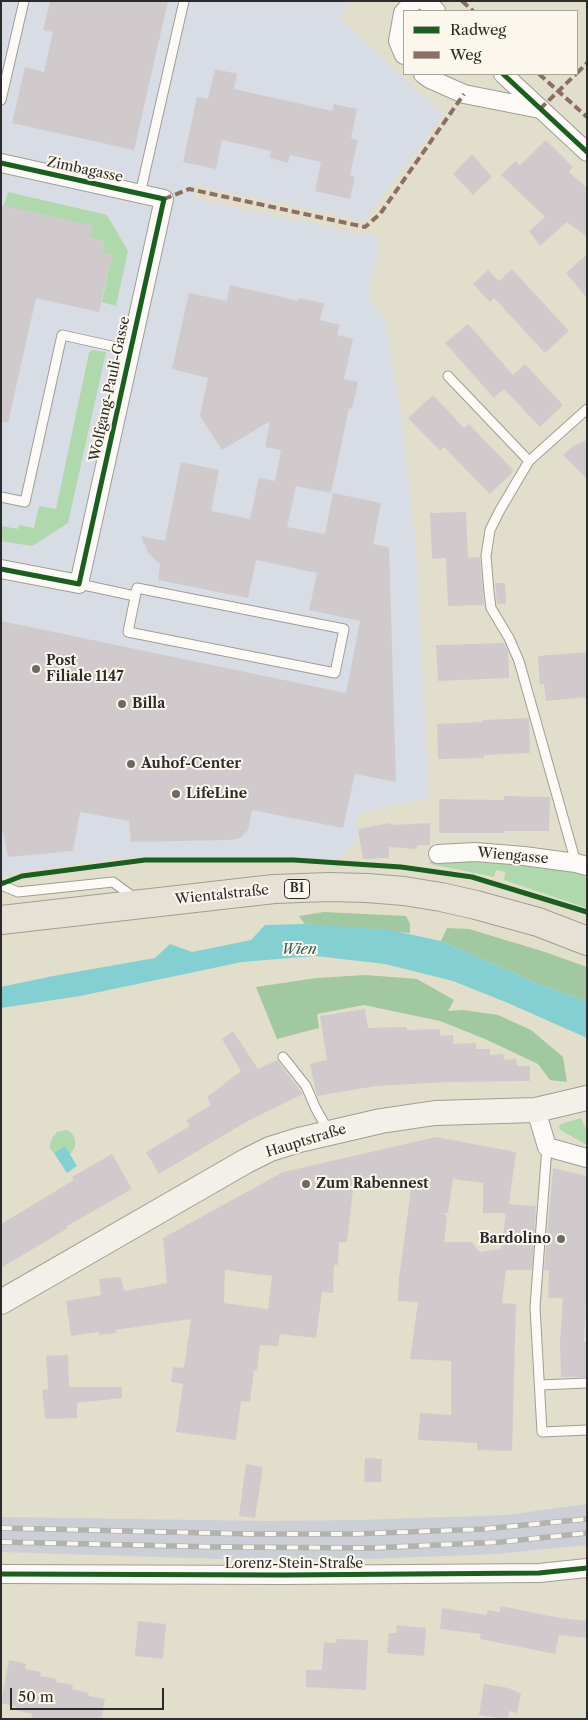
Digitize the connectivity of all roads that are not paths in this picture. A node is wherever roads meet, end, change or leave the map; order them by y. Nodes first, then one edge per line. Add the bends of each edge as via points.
1 (24, 1) edge
2 (184, 1) edge
3 (425, 1) edge
4 (435, 10) edge
5 (403, 13) edge
6 (403, 53) edge
7 (424, 75) edge
8 (504, 75) edge
9 (1, 100) edge
10 (540, 109) junction
11 (587, 152) edge
12 (1, 163) edge
13 (140, 194) junction
14 (164, 199) joint
15 (130, 350) junction
16 (448, 376) dead end
17 (587, 409) edge
18 (529, 461) junction
19 (1, 497) edge
20 (1, 569) edge
21 (79, 584) junction
22 (136, 596) junction
23 (438, 854) dead end
24 (582, 865) edge
25 (1, 885) edge
26 (143, 904) junction
27 (1, 920) edge
28 (587, 941) edge
29 (283, 1058) dead end
30 (587, 1098) edge
31 (536, 1110) junction
32 (330, 1132) junction
33 (547, 1147) junction
34 (587, 1158) edge
35 (1, 1302) edge
36 (587, 1383) edge
37 (540, 1385) junction
38 (587, 1430) edge
39 (587, 1568) edge
40 (1, 1574) edge

1 - 9 lane
2 - 13 lane
3 - 4 street
5 - 6 street via 398,41
7 - 10 street via 464,94
8 - 10 street
10 - 11 street
12 - 13 street, Zimbagasse
13 - 14 street, Zimbagasse
14 - 15 street, Wolfgang-Pauli-Gasse
15 - 19 lane via 62,335 25,502
15 - 21 street, Wolfgang-Pauli-Gasse
16 - 18 lane
17 - 18 lane
18 - 24 lane via 490,530 486,556 491,608 519,661
20 - 21 street
21 - 22 lane
22 - 22 lane via 137,588 344,629 335,673 128,632
23 - 24 street, Wiengasse via 475,852
25 - 26 lane via 18,892 113,882
26 - 27 main road, Wientalstraße / B1
26 - 28 main road, Wientalstraße / B1 via 274,889 328,887 404,891 508,913
29 - 32 lane via 306,1086
30 - 31 main road, Hauptstraße
31 - 32 main road, Hauptstraße via 435,1113
31 - 33 street
32 - 35 main road, Hauptstraße via 270,1149 246,1161
33 - 34 street
33 - 37 lane via 535,1308
36 - 37 lane
37 - 38 lane via 542,1432
39 - 40 street, Lorenz-Stein-Straße via 529,1573

